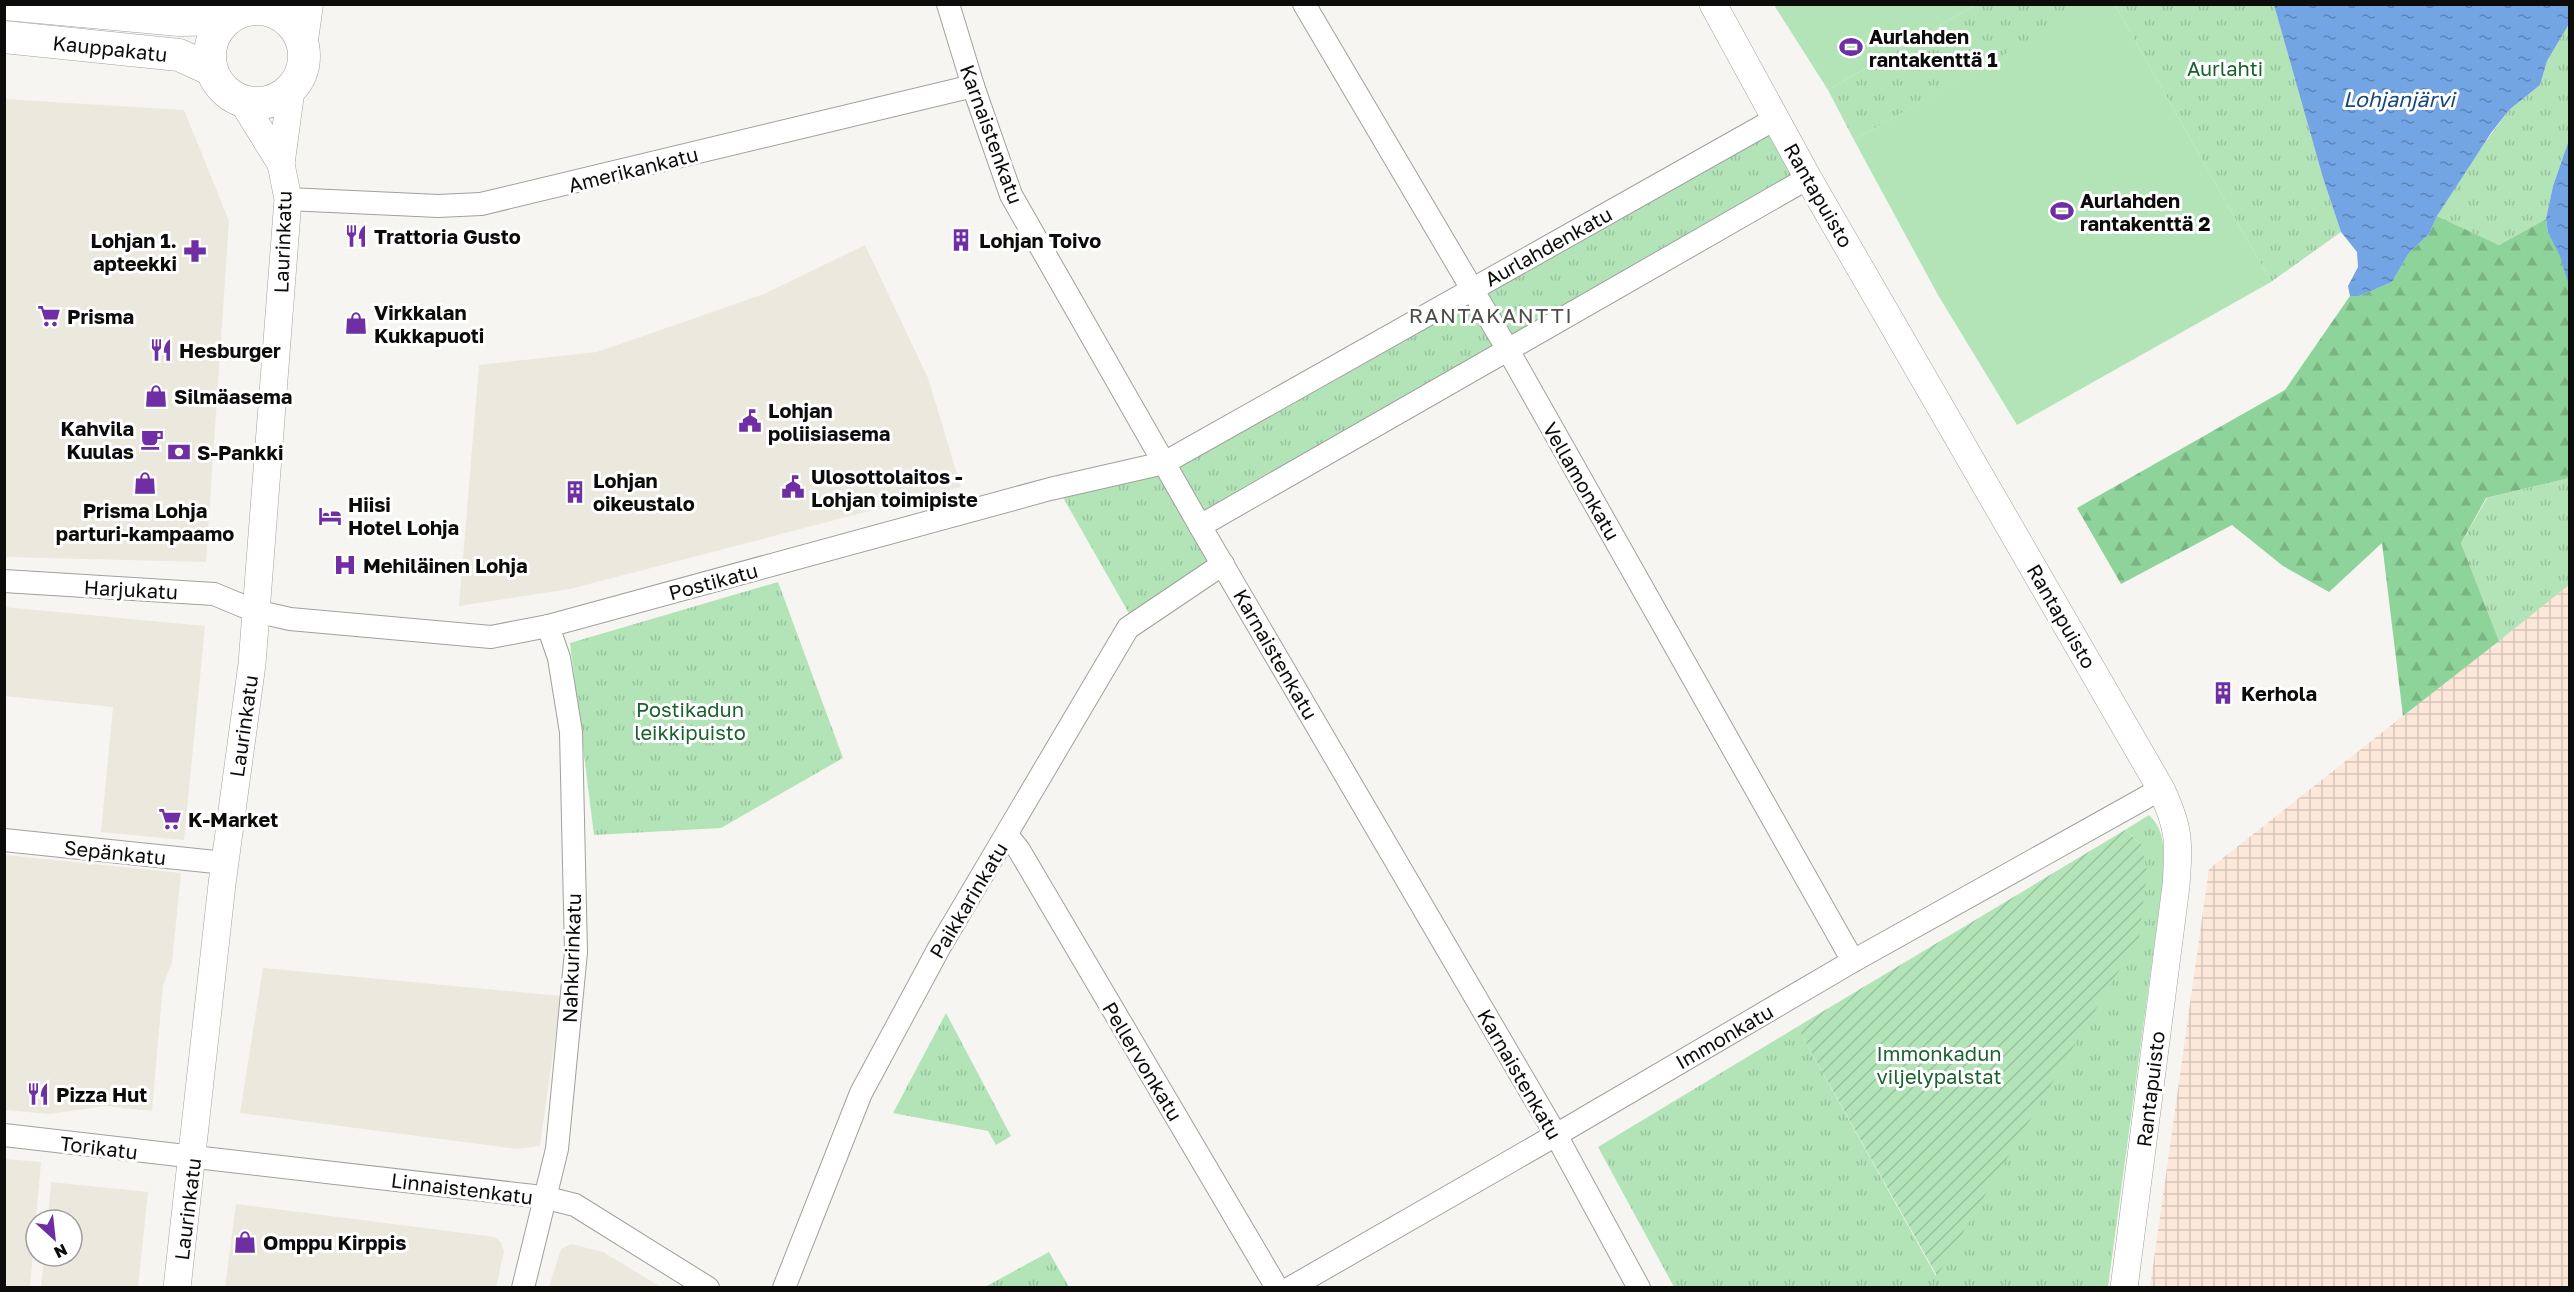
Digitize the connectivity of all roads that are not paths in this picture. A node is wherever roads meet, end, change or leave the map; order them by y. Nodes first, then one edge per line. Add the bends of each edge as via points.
1 (5, 4) edge
2 (307, 4) edge
3 (948, 4) edge
4 (1304, 4) edge
5 (1713, 4) edge
6 (262, 7) edge
7 (96, 8) edge
8 (228, 19) junction
9 (4, 37) edge
10 (302, 40) junction
11 (212, 70) junction
12 (973, 86) junction
13 (291, 90) junction
14 (242, 101) junction
15 (1775, 119) junction
16 (281, 164) junction
17 (1808, 178) junction
18 (288, 199) junction
19 (1471, 290) junction
20 (1508, 350) junction
21 (1164, 463) junction
22 (1200, 526) junction
23 (1223, 564) junction
24 (7, 582) edge
25 (255, 611) junction
26 (548, 626) junction
27 (2161, 789) junction
28 (1007, 836) junction
29 (4, 840) edge
30 (225, 863) junction
31 (1853, 960) junction
32 (4, 1135) edge
33 (1556, 1135) junction
34 (193, 1157) junction
35 (543, 1197) junction
36 (177, 1287) edge
37 (523, 1287) edge
38 (708, 1287) edge
39 (784, 1287) edge
40 (1277, 1287) edge
41 (1290, 1287) edge
42 (1640, 1287) edge
43 (2124, 1287) edge

1 - 7 main road, Kauppakatu
2 - 10 main road
3 - 12 street, Karnaistenkatu
4 - 19 street, Vellamonkatu
5 - 15 street, Rantapuisto
6 - 8 main road
6 - 10 main road via 285,19
7 - 8 main road, Kauppakatu via 180,20
8 - 11 main road via 212,42
9 - 11 main road, Kauppakatu via 179,55
10 - 13 main road via 303,67
11 - 14 main road via 219,84
12 - 18 street, Amerikankatu via 481,204 438,206
12 - 21 street, Karnaistenkatu via 1011,195
13 - 14 main road via 268,102
13 - 16 street, Laurinkatu
14 - 16 street, Laurinkatu
15 - 17 street, Rantapuisto
15 - 19 street, Aurlahdenkatu
16 - 18 street, Laurinkatu
17 - 20 street
17 - 27 street, Rantapuisto
18 - 25 street, Laurinkatu
19 - 20 street, Vellamonkatu
19 - 21 street, Aurlahdenkatu
20 - 22 street
20 - 31 street, Vellamonkatu
21 - 22 street, Karnaistenkatu
21 - 26 street, Postikatu via 1038,492
22 - 23 street, Karnaistenkatu
23 - 28 street, Paikkarinkatu via 1128,628
23 - 33 street, Karnaistenkatu
24 - 25 street, Harjukatu via 214,594
25 - 26 street, Postikatu via 290,619 491,637
25 - 30 street, Laurinkatu via 252,664
26 - 35 street, Nahkurinkatu via 559,658 571,732 576,952 557,1149
27 - 31 street, Immonkatu
27 - 43 street, Rantapuisto via 2173,815 2179,842 2176,886
28 - 39 street, Paikkarinkatu via 939,948 861,1093
28 - 40 street, Pellervonkatu via 1019,850
29 - 30 street, Sepänkatu
30 - 34 street, Laurinkatu
31 - 33 street, Immonkatu
32 - 34 street, Torikatu
33 - 41 street, Immonkatu
33 - 42 street, Karnaistenkatu
34 - 35 street, Linnaistenkatu
34 - 36 street, Laurinkatu
35 - 37 street, Nahkurinkatu
35 - 38 street, Linnaistenkatu via 575,1205

